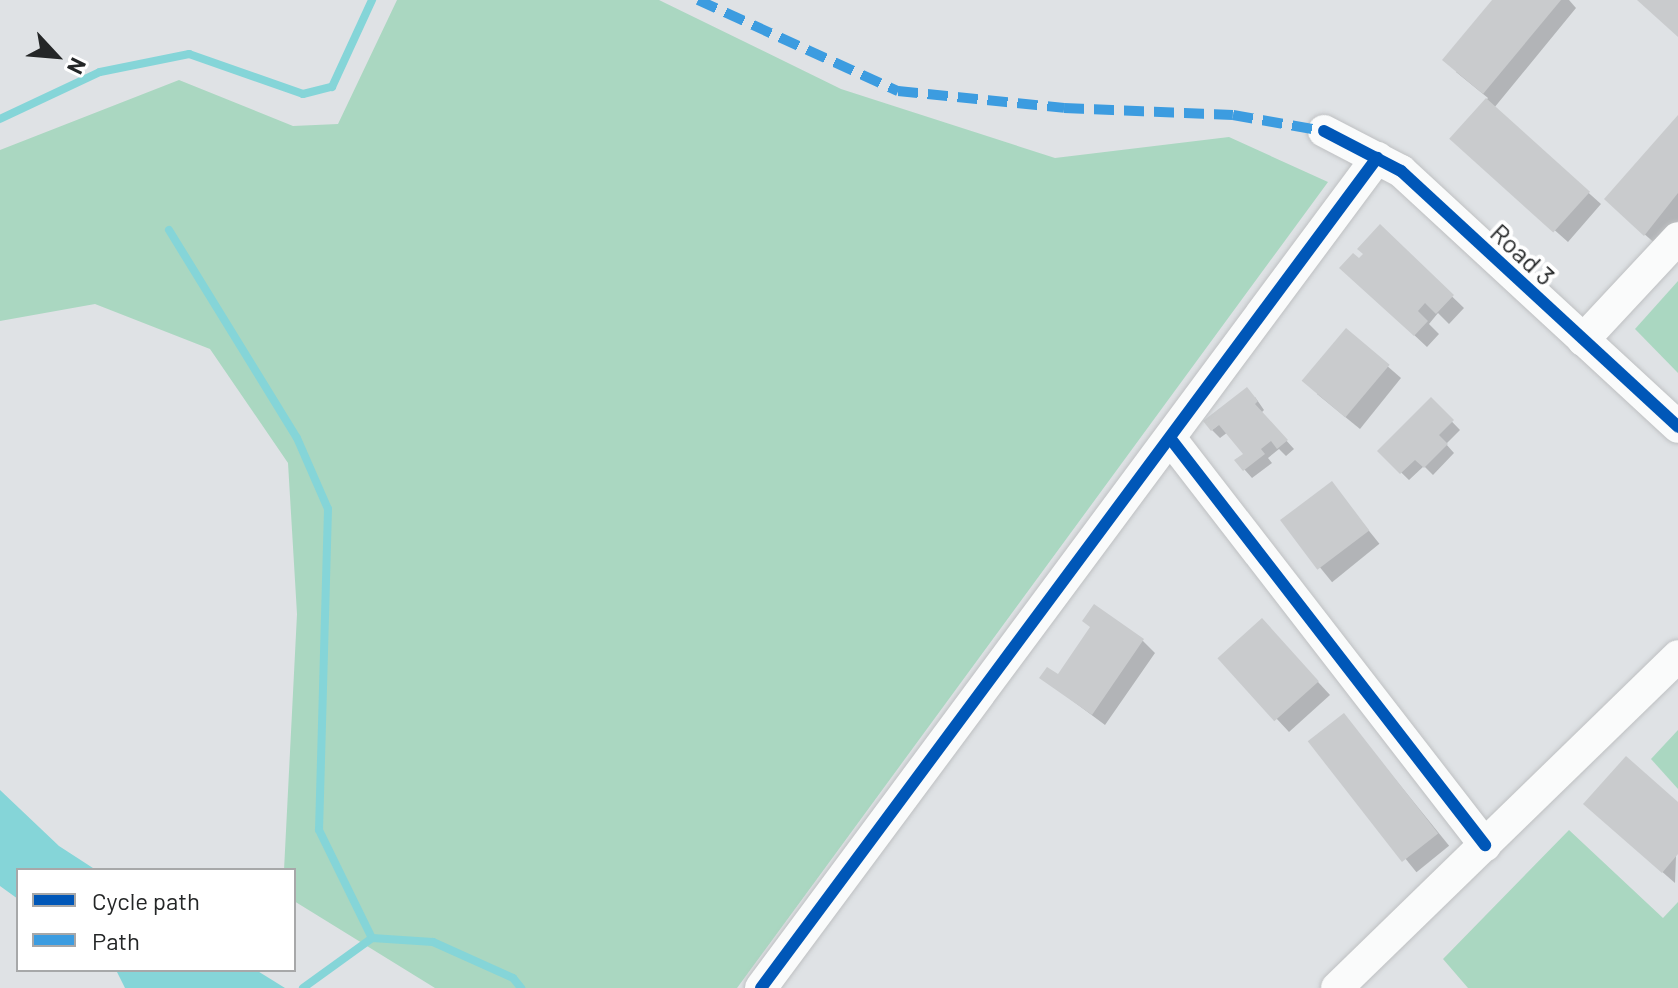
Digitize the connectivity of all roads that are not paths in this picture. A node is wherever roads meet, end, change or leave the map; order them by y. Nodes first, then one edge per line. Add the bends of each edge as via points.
1 (1324, 131) dead end
2 (1377, 158) junction
3 (1678, 238) edge
4 (1583, 340) junction
5 (1678, 427) edge
6 (1170, 438) junction
7 (1678, 656) edge
8 (1485, 845) junction
9 (761, 988) edge
10 (1337, 988) edge

1 - 2 street, Road 3
2 - 4 street, Road 3 via 1401,171
2 - 6 street
3 - 4 street
4 - 5 street, Road 3
6 - 8 street
6 - 9 street
7 - 8 street
8 - 10 street

